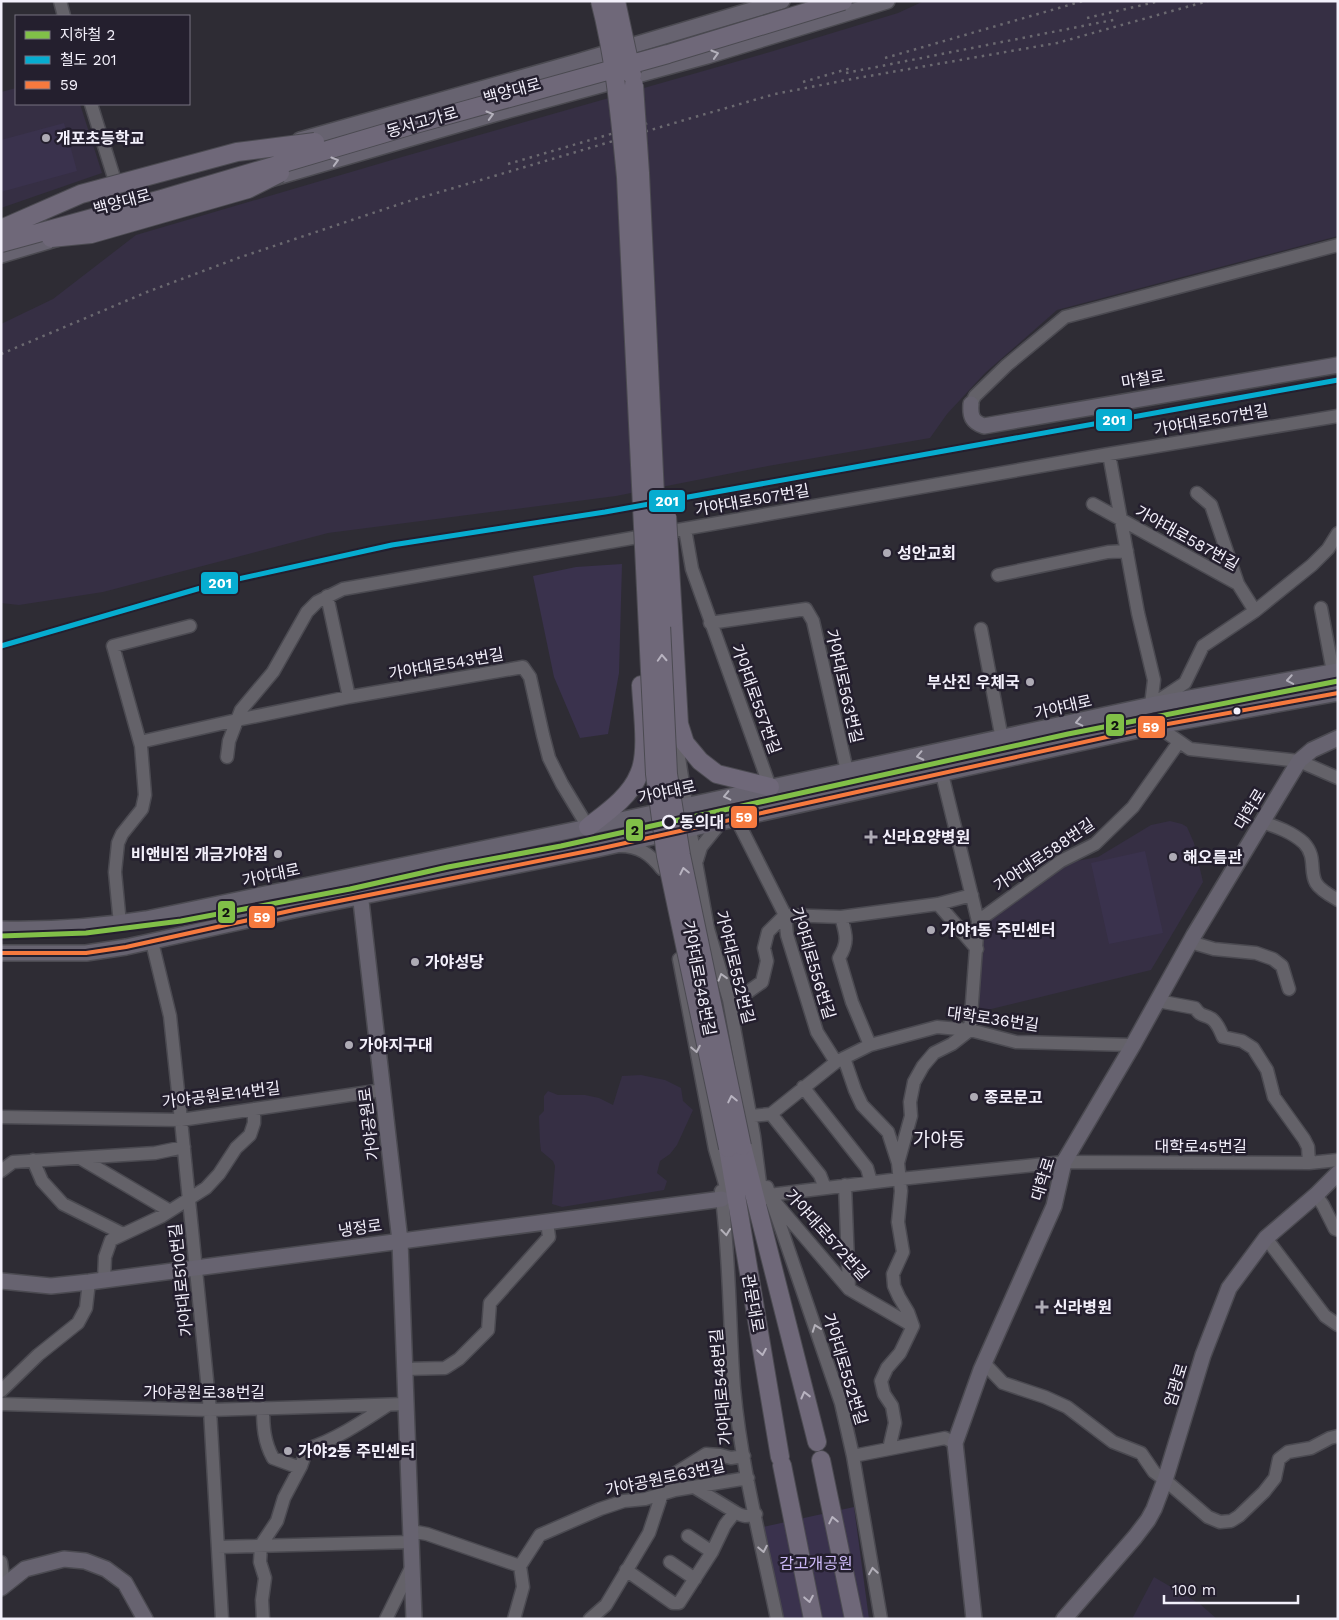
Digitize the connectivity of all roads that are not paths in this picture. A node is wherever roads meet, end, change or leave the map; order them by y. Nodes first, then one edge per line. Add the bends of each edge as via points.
1 (60, 1) edge
2 (600, 1) edge
3 (608, 1) edge
4 (616, 1) edge
5 (782, 1) edge
6 (804, 1) edge
7 (843, 1) edge
8 (887, 1) edge
9 (64, 15) edge
10 (685, 30) junction
11 (622, 49) junction
12 (694, 60) junction
13 (577, 62) junction
14 (626, 85) junction
15 (585, 90) junction
16 (92, 105) edge
17 (317, 148) junction
18 (118, 190) junction
19 (127, 219) junction
20 (1, 224) edge
21 (1, 230) edge
22 (1, 243) edge
23 (1338, 245) edge
24 (1, 255) edge
25 (1338, 364) edge
26 (971, 404) joint
27 (1338, 416) edge
28 (1109, 454) junction
29 (1197, 492) dead end
30 (1094, 504) dead end
31 (1121, 521) junction
32 (685, 529) junction
33 (1338, 533) edge
34 (1127, 551) junction
35 (998, 575) dead end
36 (1238, 584) junction
37 (328, 596) junction
38 (1321, 608) dead end
39 (806, 609) joint
40 (1255, 611) junction
41 (710, 623) junction
42 (190, 626) dead end
43 (982, 630) dead end
44 (1335, 672) edge
45 (1338, 693) edge
46 (349, 697) junction
47 (1145, 707) junction
48 (237, 720) junction
49 (657, 721) junction
50 (1156, 726) junction
51 (1338, 738) edge
52 (1002, 739) junction
53 (140, 742) junction
54 (1179, 742) junction
55 (678, 751) junction
56 (227, 757) dead end
57 (1299, 761) junction
58 (847, 771) junction
59 (717, 774) junction
60 (942, 774) junction
61 (1338, 778) edge
62 (636, 780) junction
63 (773, 786) junction
64 (687, 805) junction
65 (782, 808) junction
66 (656, 812) junction
67 (729, 819) junction
68 (1262, 822) junction
69 (588, 828) junction
70 (690, 828) junction
71 (656, 836) junction
72 (610, 846) junction
73 (696, 862) junction
74 (662, 869) junction
75 (358, 875) junction
76 (972, 895) junction
77 (361, 897) junction
78 (1338, 900) edge
79 (938, 904) junction
80 (785, 915) junction
81 (841, 917) junction
82 (978, 921) junction
83 (120, 924) junction
84 (1, 929) edge
85 (152, 942) junction
86 (1190, 942) junction
87 (977, 949) junction
88 (1, 953) edge
89 (1289, 989) dead end
90 (729, 1000) junction
91 (1158, 1001) junction
92 (970, 1030) junction
93 (870, 1045) junction
94 (1133, 1045) junction
95 (840, 1060) junction
96 (804, 1087) junction
97 (383, 1090) junction
98 (254, 1109) junction
99 (771, 1114) junction
100 (751, 1116) junction
101 (1, 1117) edge
102 (181, 1120) junction
103 (735, 1145) junction
104 (184, 1146) junction
105 (80, 1158) junction
106 (33, 1160) junction
107 (1338, 1160) edge
108 (1064, 1162) junction
109 (898, 1163) junction
110 (1309, 1163) junction
111 (1, 1171) edge
112 (1338, 1173) edge
113 (900, 1179) junction
114 (871, 1182) junction
115 (845, 1186) junction
116 (825, 1188) junction
117 (769, 1195) junction
118 (1316, 1195) junction
119 (189, 1198) junction
120 (722, 1199) junction
121 (170, 1211) junction
122 (547, 1222) junction
123 (1338, 1230) edge
124 (123, 1234) junction
125 (1266, 1238) junction
126 (400, 1241) junction
127 (196, 1268) junction
128 (104, 1280) junction
129 (1, 1281) edge
130 (89, 1282) junction
131 (849, 1288) junction
132 (1338, 1325) edge
133 (913, 1326) junction
134 (984, 1363) junction
135 (405, 1369) junction
136 (1, 1391) edge
137 (1, 1404) edge
138 (390, 1404) junction
139 (406, 1404) junction
140 (263, 1408) junction
141 (210, 1410) junction
142 (1338, 1436) edge
143 (817, 1442) dead end
144 (955, 1443) junction
145 (889, 1449) junction
146 (744, 1456) junction
147 (853, 1456) junction
148 (821, 1460) dead end
149 (300, 1468) junction
150 (748, 1478) junction
151 (1165, 1480) junction
152 (694, 1487) junction
153 (662, 1494) junction
154 (735, 1512) junction
155 (756, 1514) junction
156 (688, 1536) dead end
157 (411, 1537) junction
158 (261, 1545) junction
159 (218, 1546) junction
160 (712, 1552) junction
161 (1, 1562) edge
162 (670, 1562) dead end
163 (412, 1566) junction
164 (520, 1566) junction
165 (626, 1570) junction
166 (695, 1579) junction
167 (3, 1586) edge
168 (145, 1619) edge
169 (222, 1619) edge
170 (263, 1619) edge
171 (386, 1619) edge
172 (414, 1619) edge
173 (514, 1619) edge
174 (590, 1619) edge
175 (777, 1619) edge
176 (813, 1619) edge
177 (854, 1619) edge
178 (881, 1619) edge
179 (974, 1619) edge
180 (1064, 1619) edge

1 - 9 street
2 - 14 highway, bridge
3 - 11 main road
4 - 14 highway, bridge
5 - 10 main road, 백양대로
6 - 17 highway, 동서고가로, bridge
7 - 17 highway, 동서고가로, bridge via 668,54
12 -> 8 main road, 백양대로
10 - 11 main road, 백양대로
10 - 12 main road via 675,44 679,57
11 - 13 main road, 백양대로
11 - 14 main road
12 - 14 main road, 백양대로
13 - 15 main road via 594,66 597,79
13 - 18 main road, 백양대로
14 - 15 main road, 백양대로
14 - 59 highway, bridge via 649,170 679,724 685,743
14 - 62 highway, bridge via 615,181 644,748
14 - 103 highway, bridge via 626,177 655,774 666,856
19 -> 15 main road, 백양대로
16 - 18 street
17 - 21 highway, 동서고가로, bridge
17 - 22 highway, 동서고가로, bridge via 162,199
18 - 19 street
18 - 20 main road, 백양대로
19 - 24 main road, 백양대로
23 - 26 street via 1064,317 1007,365
25 - 26 main road, 마철로 via 984,426 973,420
27 - 28 street, 가야대로507번길
28 - 31 street, 가야대로587번길
28 - 32 street, 가야대로507번길
29 - 36 street via 1211,505
30 - 31 street, 가야대로587번길
31 - 34 street, 가야대로587번길
31 - 36 street, 가야대로587번길
32 - 37 street, 가야대로507번길 via 343,589
32 - 41 street, 가야대로557번길 via 692,569
33 - 40 street via 1312,565
34 - 35 street
34 - 47 street, 가야대로587번길 via 1154,680
36 - 40 street
37 - 46 street
37 - 48 street, 가야대로507번길 via 307,612 273,672 241,710
38 - 44 street
39 - 41 street, 가야대로557번길
39 - 58 street, 가야대로563번길 via 813,622
40 - 47 street via 1203,646 1185,682
41 - 63 street, 가야대로557번길
42 - 53 street via 113,646
43 - 52 street
44 -> 47 main road, 가야대로
45 - 50 main road
46 - 48 street
46 - 69 street, 가야대로543번길 via 523,667 530,677 549,758
47 - 50 street
47 -> 52 main road, 가야대로
48 - 53 street
48 - 56 street, 가야대로507번길
49 - 55 street, 가야대로552번길 via 658,684
49 - 62 street via 646,771
49 - 66 street, 가야대로548번길
50 - 54 street
50 - 60 main road
51 - 57 main road, 대학로 via 1312,750
52 -> 58 main road, 가야대로
53 - 83 street via 145,794 142,809 118,843 115,872
54 - 57 street via 1190,749
54 - 82 street, 가야대로588번길 via 1133,807 1095,844 1061,861
55 - 59 street via 692,765
55 - 64 street, 가야대로552번길
57 - 61 street
57 - 68 main road, 대학로
58 - 63 main road, 가야대로
59 - 63 highway
60 - 65 main road
60 - 76 street
62 - 69 highway via 625,796
63 -> 64 main road, 가야대로
63 - 65 main road via 760,794 758,803
64 - 66 main road, 가야대로
64 - 70 street, 가야대로552번길
65 - 67 main road
66 - 69 main road, 가야대로
66 - 71 street, 가야대로548번길
67 - 70 main road
67 - 73 street via 701,847
67 - 80 street, 가야대로556번길
68 - 78 street via 1285,830 1304,844 1313,859 1316,884
68 - 86 main road, 대학로
69 - 75 main road, 가야대로
70 - 71 main road
70 - 73 street, 가야대로552번길
71 - 72 main road
71 - 74 street, 가야대로548번길
72 - 74 street via 639,849
72 - 77 main road
90 -> 73 street, 가야대로552번길 via 708,929
74 -> 103 street, 가야대로548번길
75 - 77 main road, 가야공원로
75 - 83 main road, 가야대로
76 - 79 street
76 - 82 street
77 - 85 main road
77 - 97 main road, 가야공원로
79 - 81 street
79 - 87 street
80 - 81 street
80 - 90 street via 768,932 762,982
80 - 95 street, 가야대로556번길 via 787,935 816,1032
81 - 93 street via 846,948 839,958 852,1002
82 - 87 street
83 - 84 main road, 가야대로 via 46,930
85 - 88 main road via 86,953
85 - 102 street, 가야대로510번길 via 170,1016
86 - 89 street via 1273,959 1282,966
86 - 91 main road, 대학로
87 - 92 street
90 - 100 street, 가야대로552번길
91 - 94 main road, 대학로
91 - 110 street via 1195,1008 1219,1026 1223,1037 1242,1041 1253,1048 1267,1070 1274,1097 1308,1147
92 - 93 street, 대학로36번길 via 937,1027
92 - 94 street, 대학로36번길 via 1016,1042
92 - 109 street, 가야대로572번길 via 934,1053 914,1082 911,1116
93 - 95 street, 대학로36번길
94 - 108 main road, 대학로
95 - 96 street, 대학로36번길
95 - 109 street, 가야대로572번길 via 862,1105 888,1132
96 - 99 street, 대학로36번길
96 - 114 street via 866,1168
97 - 98 street, 가야공원로14번길
97 - 126 main road, 가야공원로
98 - 102 street, 가야공원로14번길
98 - 119 street via 250,1135 206,1188
99 - 100 street
99 - 116 street via 820,1175
100 - 103 street, 가야대로552번길
101 - 102 street, 가야공원로14번길
102 - 104 street, 가야대로510번길
103 - 117 street, 가야대로552번길
103 - 120 street, 가야대로548번길
143 -> 103 highway, 관문대로 via 767,1249
103 -> 176 highway, 관문대로 via 746,1259 781,1461
104 - 105 street via 155,1153
104 - 119 street, 가야대로510번길
105 - 106 street
105 - 121 street
106 - 111 street via 14,1162
106 - 124 street via 42,1181 63,1204
107 - 110 street, 대학로45번길
108 - 110 street, 대학로45번길
108 - 113 street, 대학로45번길
108 - 134 main road, 대학로 via 1054,1206
109 - 113 street, 가야대로572번길
112 - 118 main road, 엄광로
113 - 114 street, 대학로45번길
113 - 133 street, 가야대로572번길 via 898,1222 902,1252 893,1274 894,1286
114 - 115 street, 대학로45번길
115 - 116 street, 대학로45번길
115 - 131 street
116 - 117 street, 대학로45번길
117 - 131 street, 가야대로572번길
147 -> 117 street, 가야대로552번길 via 826,1356
118 - 123 street
118 - 125 main road, 엄광로
119 - 121 street
119 - 127 street, 가야대로510번길
120 - 122 main road, 냉정로
120 -> 146 street, 가야대로548번길 via 734,1388
121 - 124 street
122 - 126 main road, 냉정로
122 - 135 street via 549,1237 490,1303 488,1330 459,1359 445,1368
124 - 128 street via 111,1240
125 - 132 street via 1325,1316
125 - 151 main road, 엄광로 via 1229,1288 1203,1355
126 - 127 main road, 냉정로
126 - 135 main road, 가야공원로
127 - 128 main road, 냉정로
127 - 141 street, 가야대로510번길
128 - 130 main road, 냉정로
129 - 130 main road, 냉정로 via 51,1286
130 - 136 street via 86,1308 78,1323
131 - 133 street, 가야대로572번길
133 - 145 street via 881,1381 892,1406 895,1423
134 - 144 main road, 대학로
134 - 151 street via 1003,1383 1068,1407 1113,1442 1141,1452 1154,1472
135 - 139 main road, 가야공원로
137 - 141 street, 가야공원로38번길
138 - 139 street, 가야공원로38번길
138 - 140 street, 가야공원로38번길
138 - 149 street via 326,1443 307,1449
139 - 157 main road, 가야공원로
140 - 141 street, 가야공원로38번길
140 - 149 street via 263,1429 273,1458
141 - 159 street, 가야대로510번길
142 - 151 street via 1311,1448 1288,1452 1279,1459 1275,1478 1231,1521 1220,1522 1208,1517
144 - 145 street via 945,1438
144 - 179 main road, 대학로
145 - 147 street
146 - 150 street, 가야대로548번길
146 - 153 street via 730,1458 706,1454 671,1476
178 -> 147 street, 가야대로552번길
177 -> 148 highway
149 - 158 street via 284,1498 277,1521
150 - 152 street, 가야공원로63번길
150 - 155 street, 가야대로548번길
151 - 180 main road, 엄광로 via 1148,1520
152 - 153 street, 가야공원로63번길
152 - 154 street
153 - 164 street, 가야공원로63번길 via 600,1509 540,1535
153 - 165 street via 649,1533
154 - 155 street via 747,1517
154 - 160 street
155 -> 175 street, 가야대로548번길
156 - 160 street
157 - 158 street
157 - 163 main road, 가야공원로
157 - 164 street via 427,1534
158 - 159 street
158 - 170 street
159 - 169 street, 가야대로510번길
160 - 166 street
161 - 167 street
162 - 166 street
163 - 171 street
163 - 172 main road, 가야공원로
164 - 173 street via 523,1587
165 - 166 street via 676,1604
165 - 174 street via 606,1605
167 - 168 main road via 25,1569 64,1559 85,1560 106,1569 125,1583

